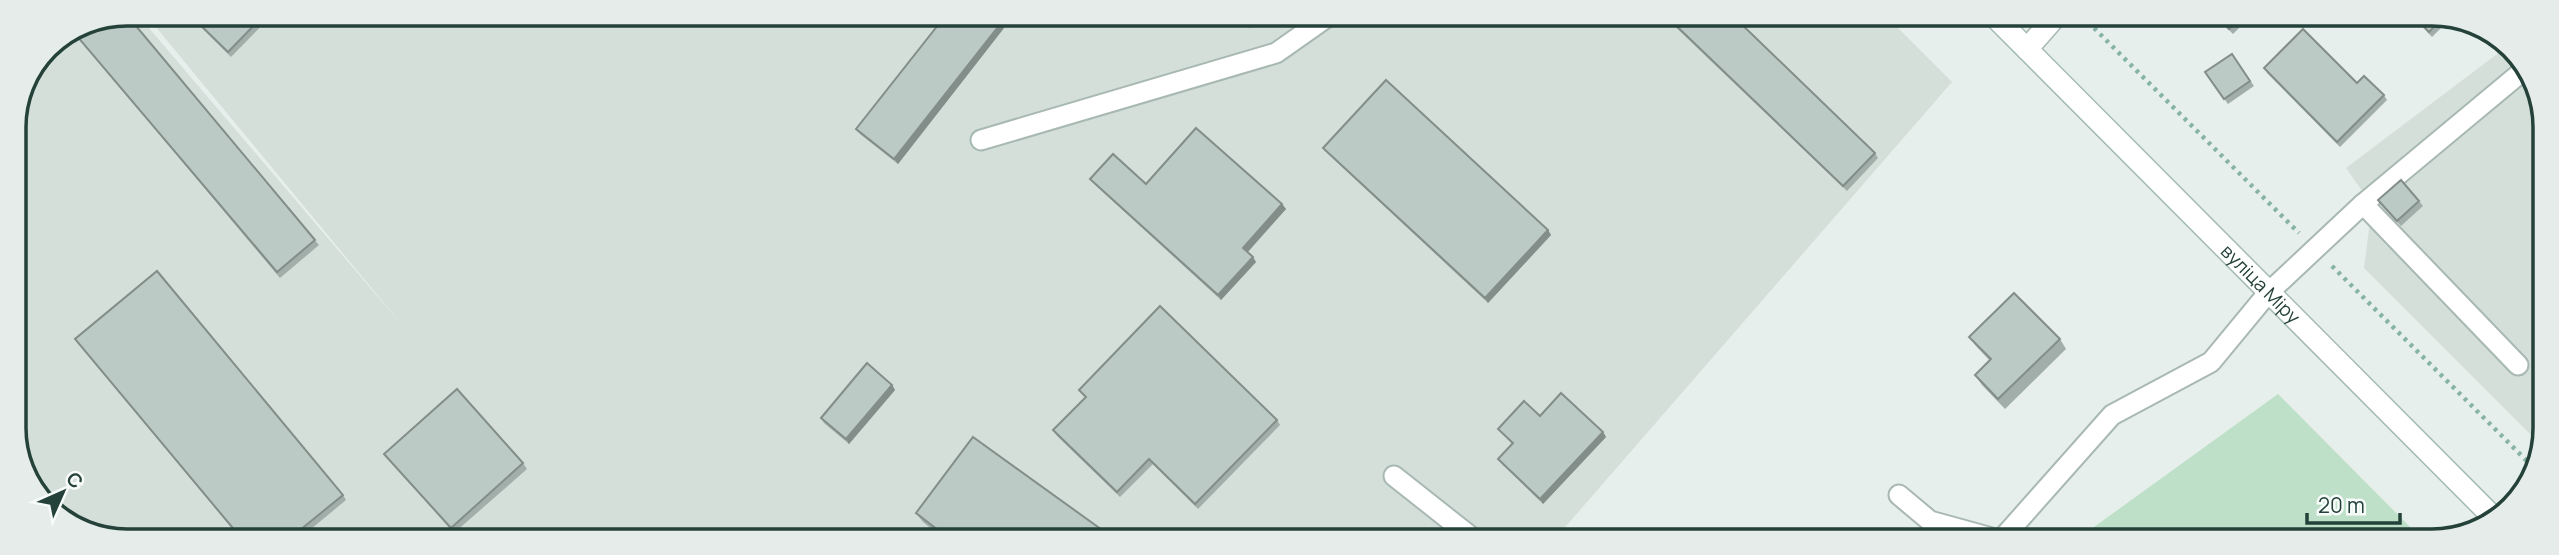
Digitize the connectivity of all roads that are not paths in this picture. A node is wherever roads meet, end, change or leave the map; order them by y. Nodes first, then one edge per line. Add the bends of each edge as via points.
1 (1315, 26) edge
2 (2004, 26) edge
3 (2047, 26) edge
4 (2027, 49) junction
5 (2518, 75) edge
6 (981, 140) dead end
7 (2363, 204) junction
8 (2268, 293) junction
9 (2518, 365) dead end
10 (1394, 476) dead end
11 (1899, 495) dead end
12 (2487, 511) edge
13 (1461, 529) edge
14 (1959, 529) edge
15 (2010, 529) edge

1 - 6 lane via 1276,53
2 - 4 main road, вуліца Міру
3 - 4 main road
4 - 8 main road, вуліца Міру
5 - 7 lane
7 - 8 lane
7 - 9 lane
8 - 12 main road, вуліца Міру
8 - 15 lane via 2211,362 2112,415
10 - 13 lane
11 - 14 lane via 1930,521

